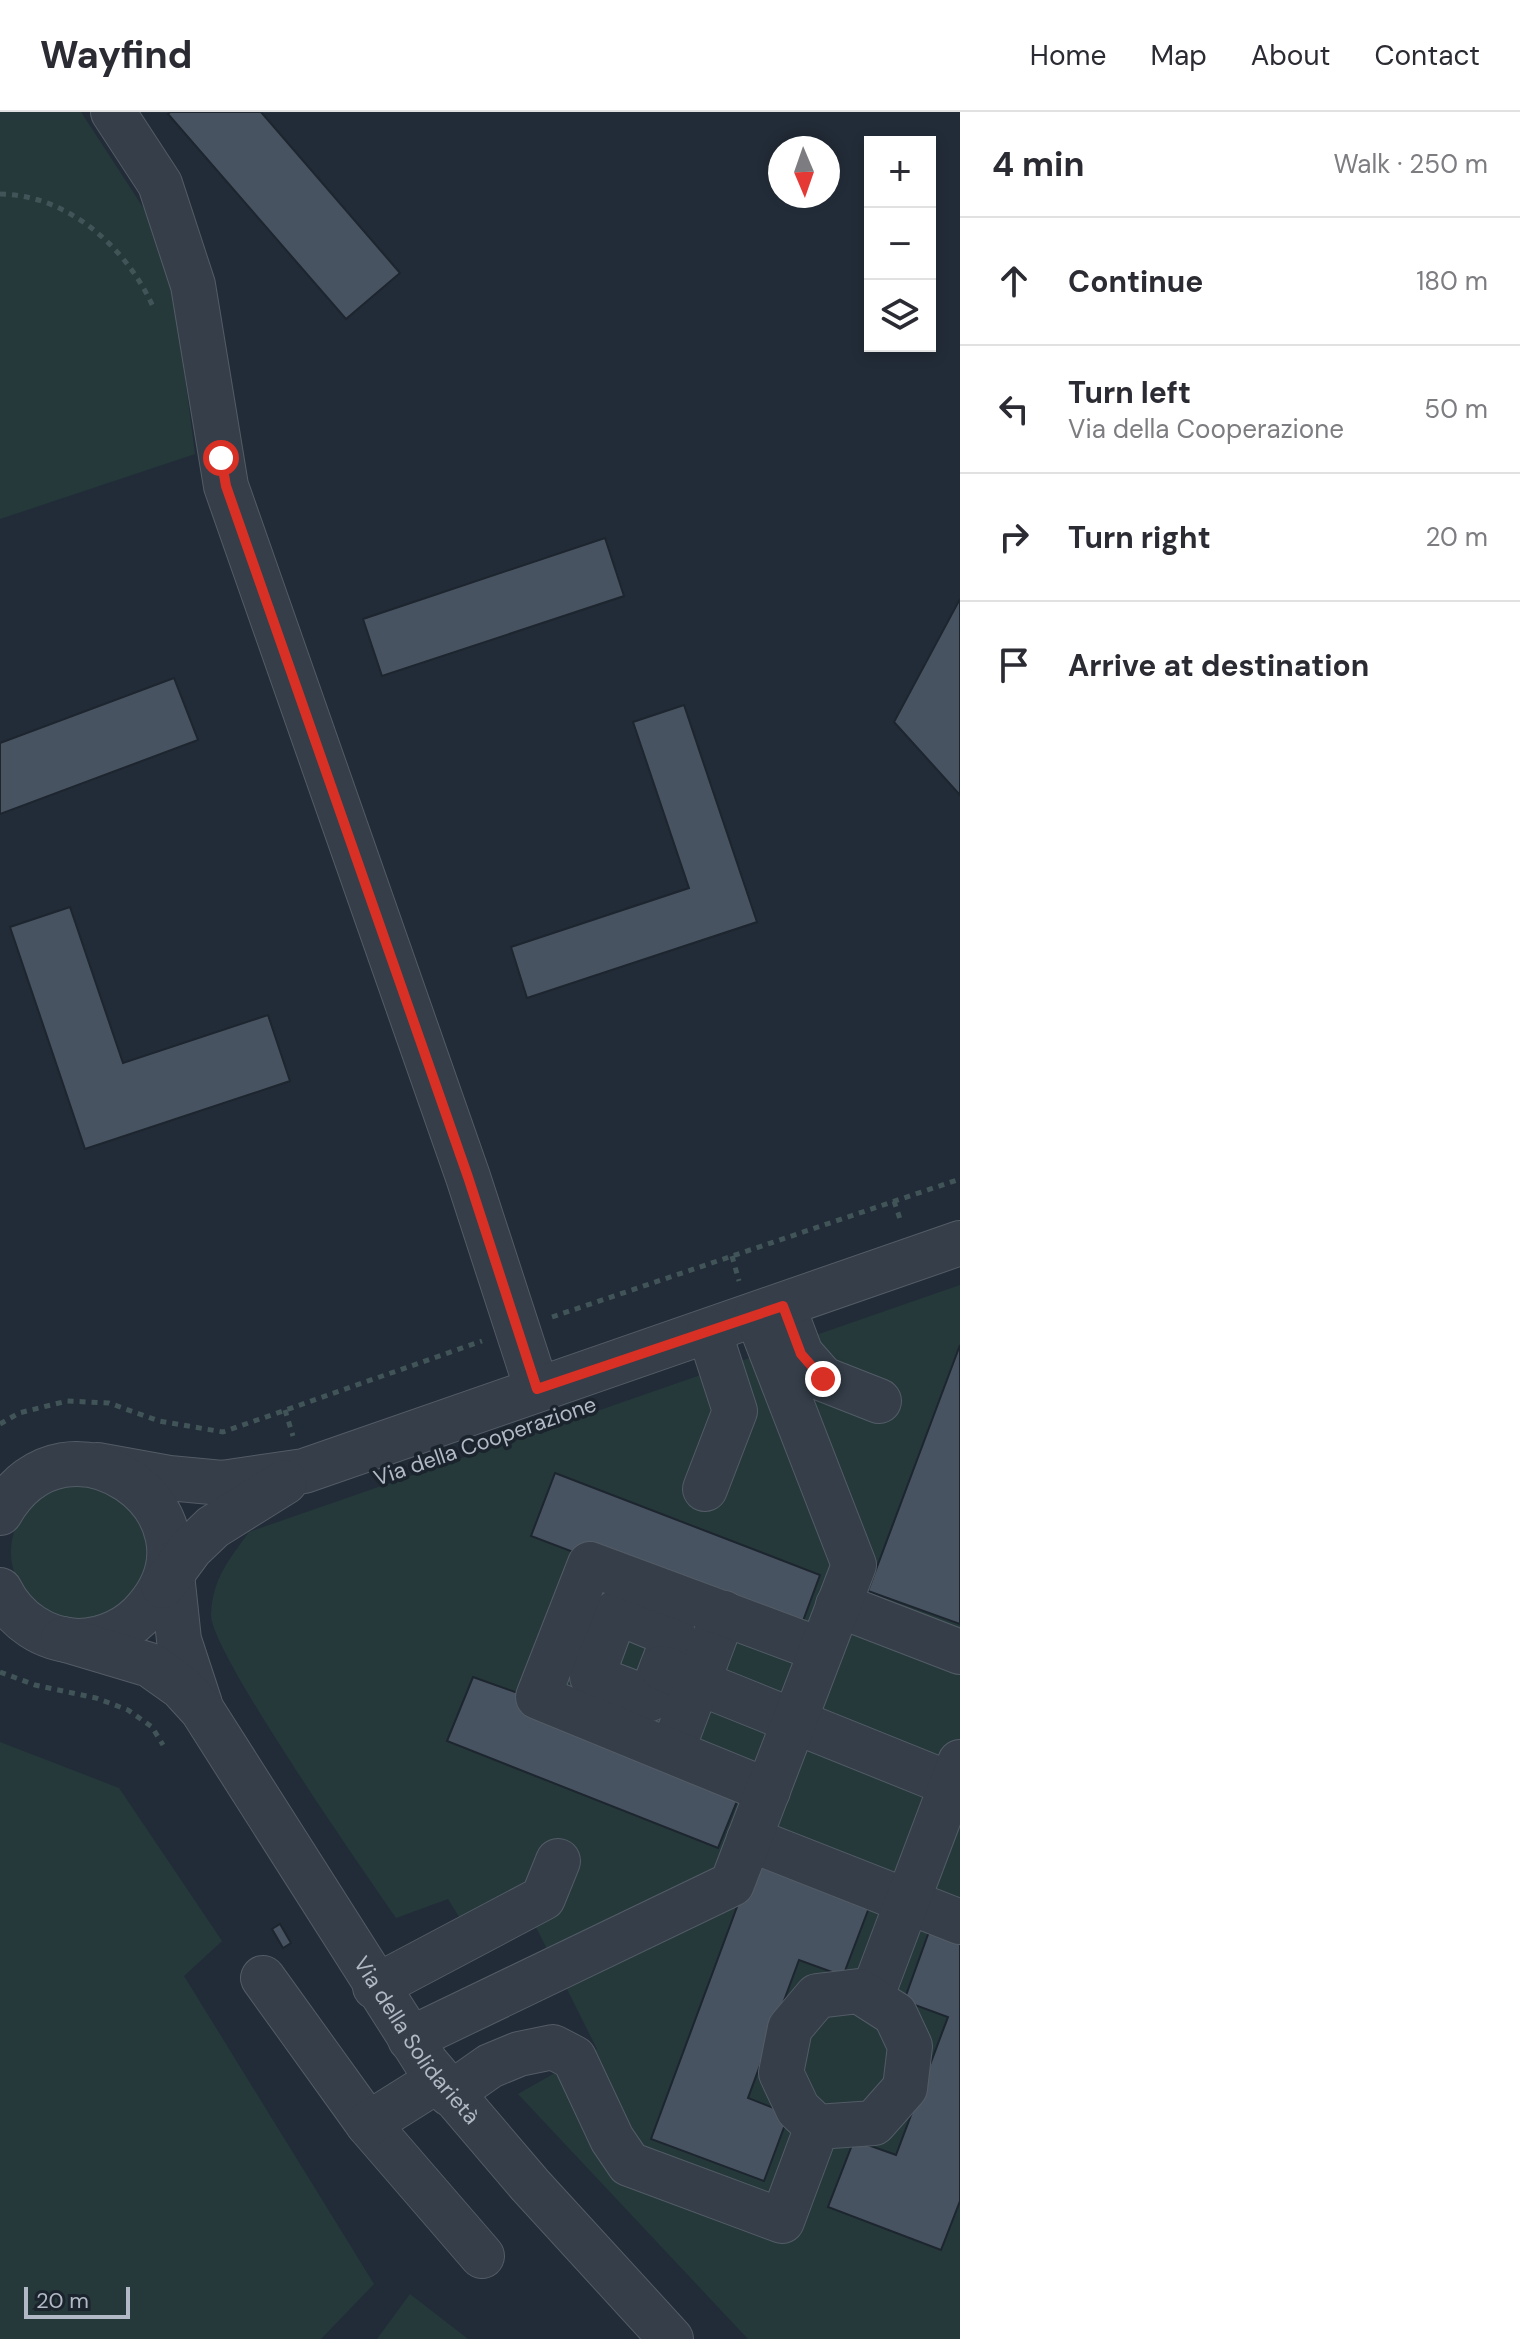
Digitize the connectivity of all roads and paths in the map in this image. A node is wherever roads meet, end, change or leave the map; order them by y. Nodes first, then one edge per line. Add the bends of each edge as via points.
1 (113, 112) edge
2 (0, 194) edge
3 (159, 320) dead end
4 (960, 1243) edge
5 (770, 1311) junction
6 (709, 1331) junction
7 (537, 1389) junction
8 (879, 1401) dead end
9 (97, 1465) junction
10 (304, 1471) junction
11 (705, 1489) dead end
12 (0, 1513) edge
13 (165, 1570) junction
14 (0, 1590) edge
15 (838, 1605) junction
16 (650, 1606) junction
17 (724, 1613) junction
18 (32, 1628) edge
19 (584, 1639) junction
20 (821, 1650) junction
21 (960, 1652) edge
22 (0, 1672) edge
23 (680, 1675) junction
24 (612, 1706) junction
25 (202, 1710) junction
26 (793, 1723) junction
27 (163, 1745) dead end
28 (672, 1751) junction
29 (957, 1778) edge
30 (768, 1791) junction
31 (749, 1839) junction
32 (558, 1861) dead end
33 (906, 1901) junction
34 (960, 1922) edge
35 (263, 1978) dead end
36 (375, 1987) junction
37 (871, 1998) junction
38 (410, 2039) junction
39 (444, 2087) junction
40 (368, 2124) junction
41 (817, 2127) junction
42 (482, 2256) dead end
43 (671, 2339) edge

1 - 7 street via 160,184 193,285 226,486
2 - 3 path via 41,202 83,220 116,249 145,287
4 - 5 street, Via della Cooperazione
5 - 6 street, Via della Cooperazione
5 - 8 street via 823,1379
5 - 15 street via 854,1565
6 - 7 street, Via della Cooperazione
6 - 11 street via 735,1411
7 - 10 street, Via della Cooperazione
9 - 10 street, Via della Cooperazione via 222,1483
9 - 12 street, Via della Cooperazione via 72,1464 38,1474 14,1492
9 - 13 street, Via della Solidarietà via 121,1474 159,1512
10 - 13 street, Via della Cooperazione via 213,1527
13 - 18 street, Via della Cooperazione via 137,1620 111,1635 86,1640
13 - 25 street, Via della Solidarietà via 182,1657
14 - 18 street
15 - 20 street
15 - 21 street
16 - 17 street
16 - 19 street via 590,1564
16 - 23 street via 674,1636
17 - 20 street
17 - 23 street
18 - 25 street, Via della Solidarietà via 150,1665
19 - 24 street via 592,1677
19 - 24 street via 538,1697
20 - 26 street
22 - 27 path via 128,1710 152,1727
23 - 24 street via 650,1699
23 - 26 street
23 - 28 street
24 - 28 street
25 - 36 street, Via della Solidarietà
26 - 29 street
26 - 30 street
28 - 30 street
29 - 33 street
30 - 31 street
31 - 33 street
31 - 38 street via 732,1884
32 - 36 street via 543,1898
33 - 34 street
33 - 37 street
35 - 40 street
36 - 38 street, Via della Solidarietà
37 - 41 street via 859,1991 817,1996 790,2028 781,2073 798,2109
37 - 41 street via 895,2014 910,2046 905,2088 874,2123
38 - 39 street, Via della Solidarietà
39 - 40 street
39 - 41 street via 519,2054 553,2047 574,2058 629,2164 782,2221
39 - 43 street, Via della Solidarietà
40 - 42 street

